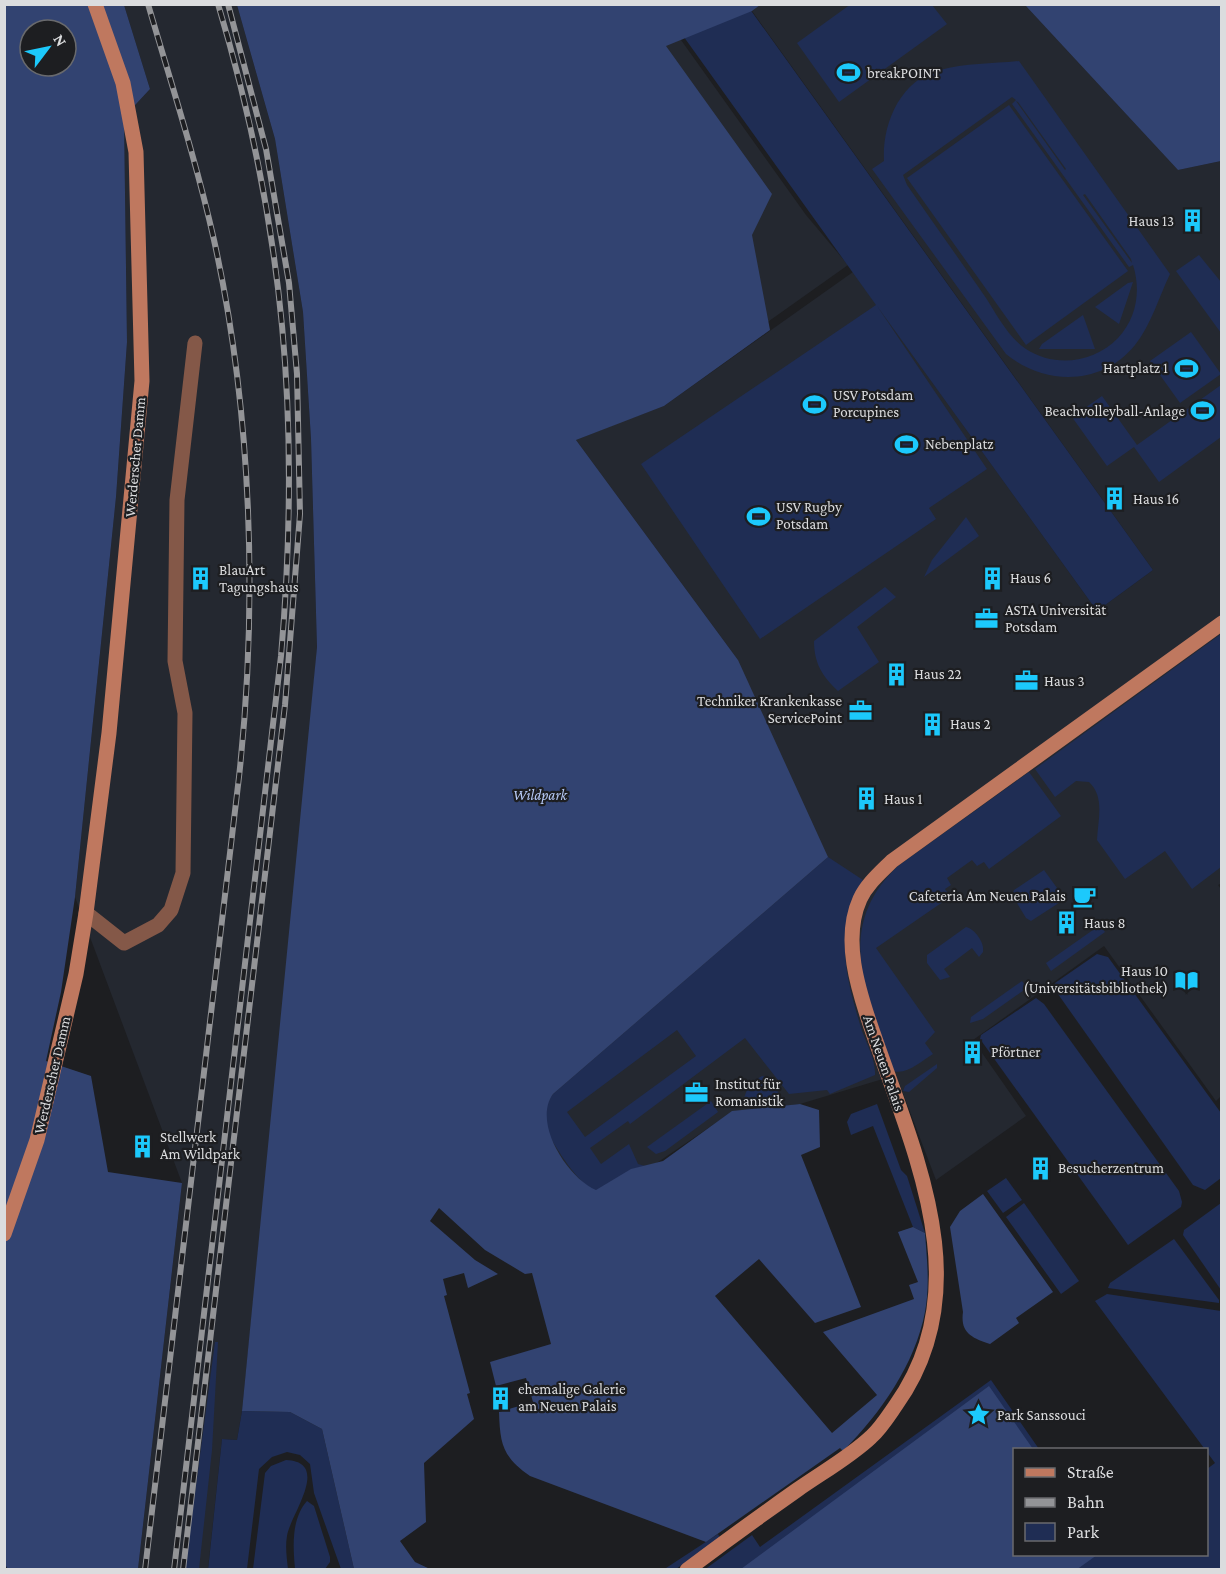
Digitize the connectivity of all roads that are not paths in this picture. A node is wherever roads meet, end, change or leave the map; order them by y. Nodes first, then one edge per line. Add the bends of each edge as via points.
1 (95, 4) edge
2 (195, 343) dead end
3 (1221, 623) edge
4 (86, 913) junction
5 (4, 1234) edge
6 (687, 1569) edge

1 - 4 street, Werderscher Damm via 123,83 136,152 142,381 109,733
2 - 4 street via 177,500 175,661 185,713 183,873 171,910 158,925 124,943
3 - 6 street, Am Neuen Palais via 892,861 871,881 860,900 852,940 861,997 933,1217 937,1299 931,1330 918,1367 898,1403 871,1437
4 - 5 street, Werderscher Damm via 76,974 37,1140

